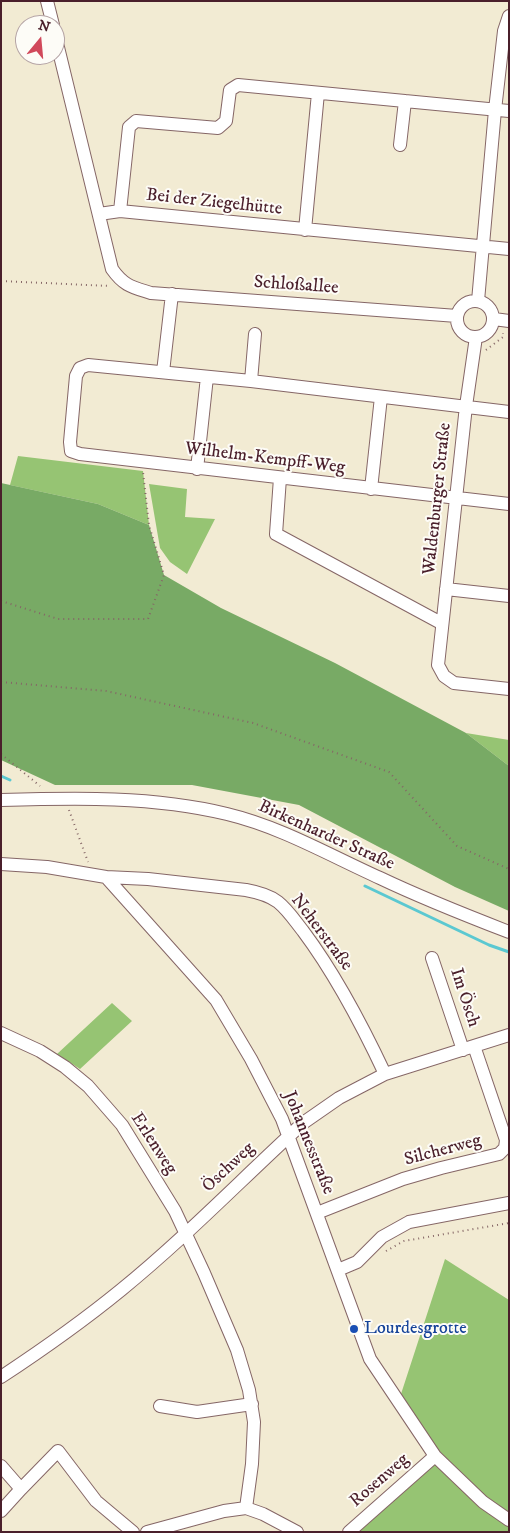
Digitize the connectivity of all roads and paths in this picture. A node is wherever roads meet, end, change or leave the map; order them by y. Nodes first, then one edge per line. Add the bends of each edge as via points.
1 (47, 1) edge
2 (50, 15) edge
3 (509, 16) edge
4 (62, 65) edge
5 (318, 93) junction
6 (405, 101) junction
7 (495, 110) junction
8 (509, 111) edge
9 (400, 144) dead end
10 (120, 212) junction
11 (99, 214) junction
12 (305, 230) junction
13 (482, 246) junction
14 (509, 249) edge
15 (1, 281) edge
16 (113, 286) dead end
17 (172, 294) junction
18 (478, 300) junction
19 (457, 316) junction
20 (494, 319) junction
21 (509, 321) edge
22 (255, 334) dead end
23 (476, 337) junction
24 (163, 372) junction
25 (208, 377) junction
26 (251, 381) junction
27 (381, 397) junction
28 (466, 406) junction
29 (509, 412) edge
30 (143, 462) junction
31 (197, 468) junction
32 (280, 478) junction
33 (371, 489) junction
34 (456, 498) junction
35 (509, 504) edge
36 (446, 590) junction
37 (509, 596) edge
38 (1, 601) edge
39 (441, 623) junction
40 (1, 682) edge
41 (509, 689) edge
42 (1, 754) edge
43 (39, 786) dead end
44 (64, 799) junction
45 (1, 800) edge
46 (1, 864) edge
47 (509, 869) edge
48 (93, 875) junction
49 (106, 877) junction
50 (148, 880) junction
51 (130, 903) junction
52 (509, 932) edge
53 (432, 958) dead end
54 (1, 1033) edge
55 (509, 1035) edge
56 (468, 1048) junction
57 (385, 1074) junction
58 (288, 1136) junction
59 (509, 1203) edge
60 (317, 1213) junction
61 (509, 1223) edge
62 (185, 1233) junction
63 (384, 1252) dead end
64 (338, 1270) junction
65 (1, 1377) edge
66 (252, 1404) junction
67 (160, 1406) dead end
68 (435, 1456) junction
69 (1, 1466) edge
70 (21, 1489) junction
71 (246, 1508) junction
72 (1, 1510) edge
73 (509, 1520) edge
74 (133, 1532) edge
75 (147, 1532) edge
76 (297, 1532) edge
77 (348, 1532) edge

1 - 2 street
3 - 7 street via 504,30
4 - 11 street
5 - 6 street, Bei der Ziegelhütte
5 - 10 street, Bei der Ziegelhütte via 238,85 230,90 226,121 218,128 136,121 129,127
5 - 12 street, Bei der Ziegelhütte
6 - 7 street, Bei der Ziegelhütte
6 - 9 street
7 - 8 street, Bei der Ziegelhütte
7 - 13 street
10 - 11 street, Bei der Ziegelhütte
10 - 12 street, Bei der Ziegelhütte
11 - 17 street, Schloßallee via 112,269 120,280 152,293
12 - 13 street, Bei der Ziegelhütte
13 - 14 street, Bei der Ziegelhütte
13 - 18 street
15 - 16 path
17 - 19 street, Schloßallee
17 - 24 street
18 - 19 street via 464,304
18 - 20 street via 488,305
19 - 23 street via 462,331
20 - 21 street
20 - 23 street via 489,332
22 - 26 street
23 - 28 street, Waldenburger Straße
24 - 25 street
24 - 30 street, Wilhelm-Kempff-Weg via 88,365 80,368 76,376 72,451
25 - 26 street
25 - 31 street
26 - 27 street
27 - 28 street
27 - 33 street
28 - 29 street
28 - 34 street, Waldenburger Straße
30 - 31 street, Wilhelm-Kempff-Weg
30 - 38 path via 149,525 164,575 148,620 58,619
31 - 32 street, Wilhelm-Kempff-Weg
32 - 33 street, Wilhelm-Kempff-Weg
32 - 39 street via 276,534
33 - 34 street, Wilhelm-Kempff-Weg
34 - 35 street, Wilhelm-Kempff-Weg
34 - 36 street, Waldenburger Straße
36 - 37 street
36 - 39 street, Waldenburger Straße
39 - 41 street, Waldenburger Straße via 438,665 444,676 454,683
40 - 47 path via 106,691 253,723 390,772 457,846
42 - 43 path
44 - 45 street, Birkenharder Straße
44 - 48 path
44 - 52 street, Birkenharder Straße via 152,802 228,814 289,834 380,879
46 - 48 street
48 - 49 street
49 - 50 street, Neherstraße
49 - 51 street, Johannesstraße
50 - 51 street via 134,888
50 - 57 street, Neherstraße via 246,890 277,901 319,952
51 - 58 street, Johannesstraße via 216,1000 252,1059
53 - 56 street, Im Ösch
54 - 62 street, Erlenweg via 65,1067 106,1105 122,1125
55 - 56 street, Öschweg
56 - 57 street, Öschweg
56 - 60 street, Silcherweg via 506,1140 505,1148 499,1154 403,1179
57 - 58 street, Öschweg via 339,1098
58 - 60 street, Johannesstraße
58 - 62 street, Öschweg
59 - 64 street via 409,1222 382,1237 357,1262
60 - 64 street, Johannesstraße
61 - 63 path via 404,1241
62 - 65 street, Öschweg via 122,1290
62 - 66 street, Erlenweg via 237,1350
64 - 68 street, Johannesstraße via 370,1359
66 - 67 street via 197,1412
66 - 71 street, Erlenweg via 254,1422
68 - 73 street, Johannesstraße via 484,1502
68 - 77 street, Rosenweg
69 - 70 street
70 - 72 street
70 - 74 street via 58,1451 96,1500
71 - 75 street
71 - 76 street

